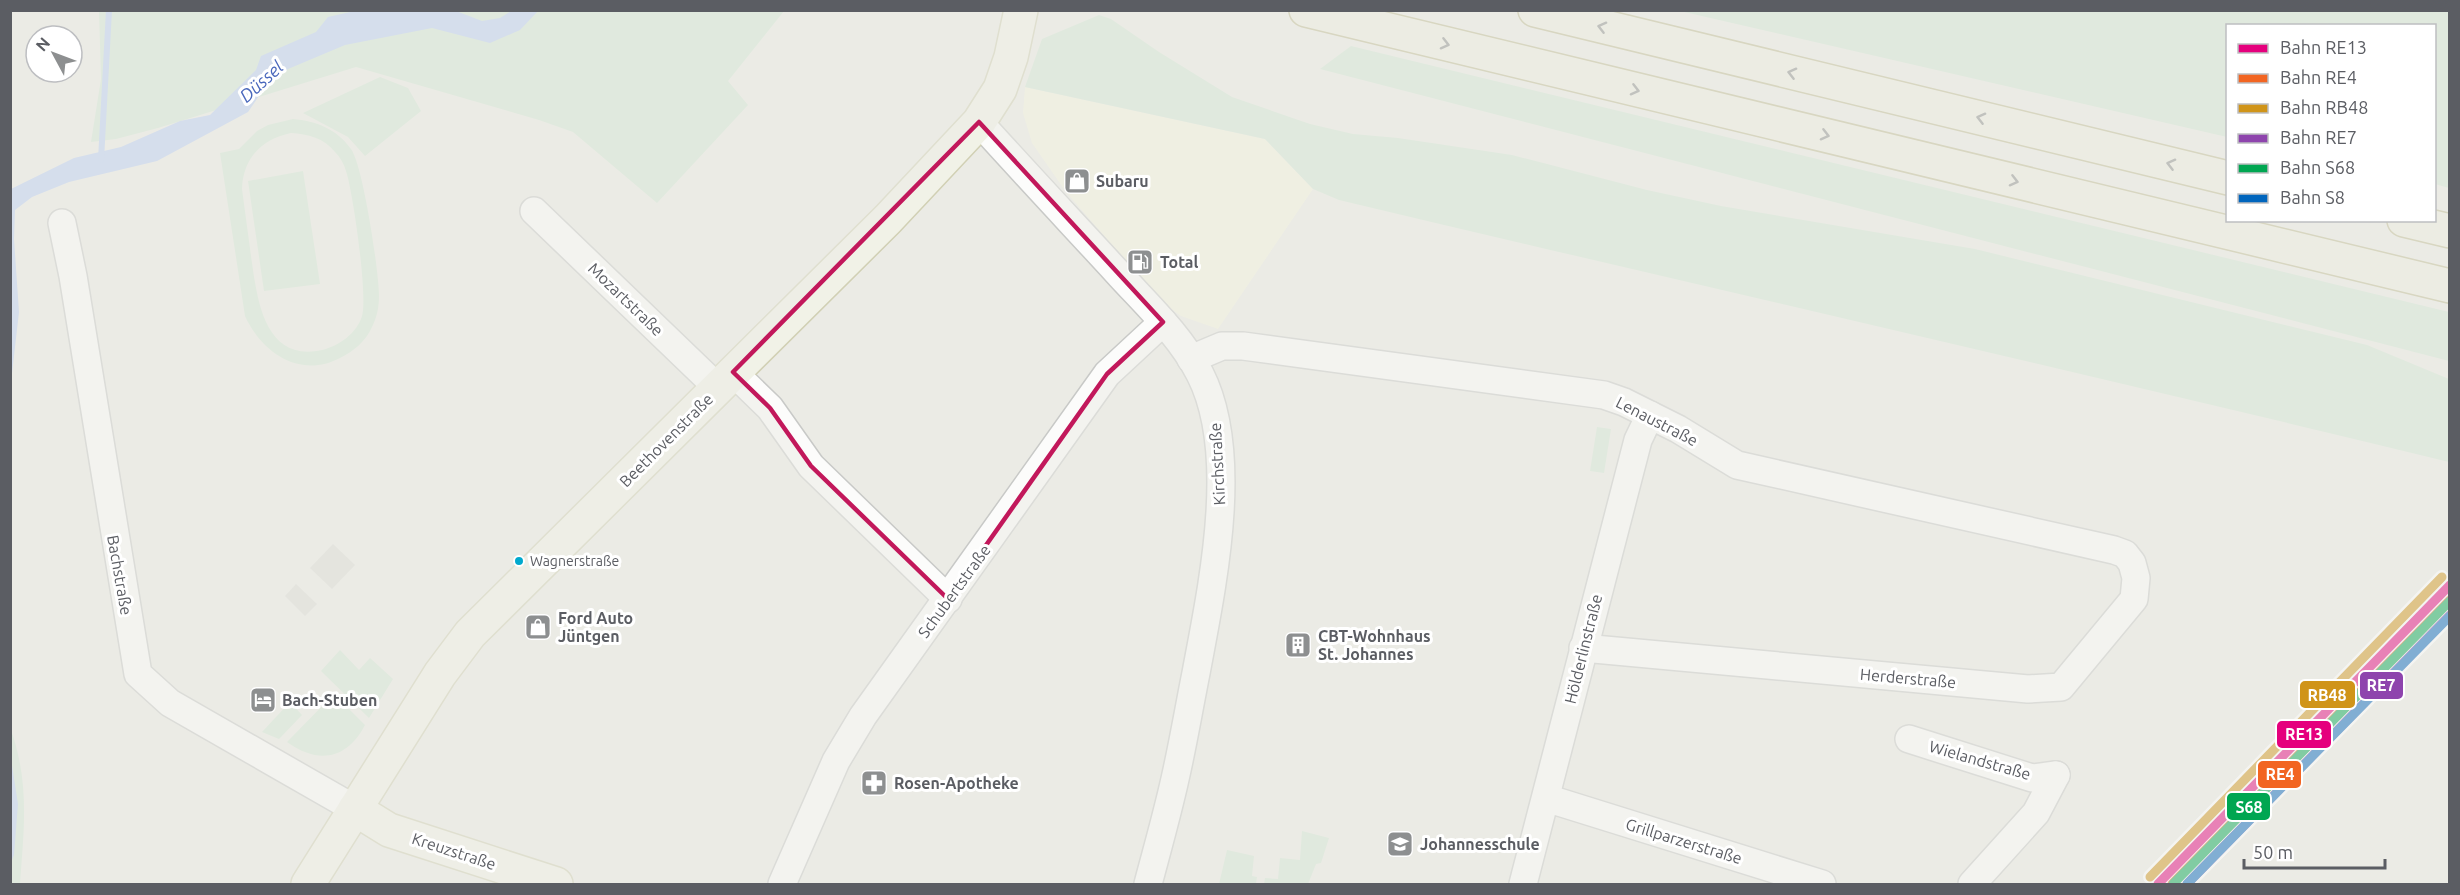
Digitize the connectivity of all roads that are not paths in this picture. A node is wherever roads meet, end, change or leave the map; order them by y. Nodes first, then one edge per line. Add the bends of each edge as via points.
1 (1021, 10) edge
2 (1306, 10) edge
3 (1535, 10) edge
4 (979, 122) junction
5 (2226, 178) edge
6 (534, 211) dead end
7 (2412, 222) edge
8 (62, 223) dead end
9 (2450, 231) edge
10 (2450, 286) edge
11 (1163, 322) junction
12 (1191, 359) junction
13 (725, 380) junction
14 (1650, 415) junction
15 (2114, 550) joint
16 (948, 599) junction
17 (1584, 648) junction
18 (1909, 739) dead end
19 (1546, 798) junction
20 (355, 809) junction
21 (308, 885) edge
22 (556, 885) edge
23 (782, 885) edge
24 (1148, 885) edge
25 (1523, 885) edge
26 (1822, 885) edge
27 (1972, 885) edge

1 - 4 main road, Beethovenstraße via 1000,89
2 -> 10 highway
5 -> 3 highway
4 - 11 street, Kirchstraße
4 - 13 main road, Beethovenstraße via 888,219
6 - 13 street, Mozartstraße
7 - 9 highway
8 - 20 street, Bachstraße via 138,674 170,703
11 - 12 street, Kirchstraße
11 - 16 street, Schubertstraße via 1107,374
12 - 14 street, Lenaustraße via 1222,346 1243,346 1604,395
12 - 24 street, Kirchstraße via 1210,398 1217,427 1219,521 1206,617 1175,779
13 - 16 street via 770,408 811,466
13 - 20 main road, Beethovenstraße via 470,634 440,674
14 - 15 street, Lenaustraße via 1737,465
14 - 17 street, Hölderlinstraße via 1638,440
15 - 17 street, Herderstraße via 2125,554 2132,563 2136,578 2134,599 2061,687 2028,689
16 - 23 street, Schubertstraße via 862,717 836,761
17 - 19 street, Hölderlinstraße
18 - 27 street, Wielandstraße via 2032,778 2056,776 2036,813
19 - 25 street, Hölderlinstraße
19 - 26 street, Grillparzerstraße
20 - 21 main road, Beethovenstraße
20 - 22 main road, Kreuzstraße via 389,830

